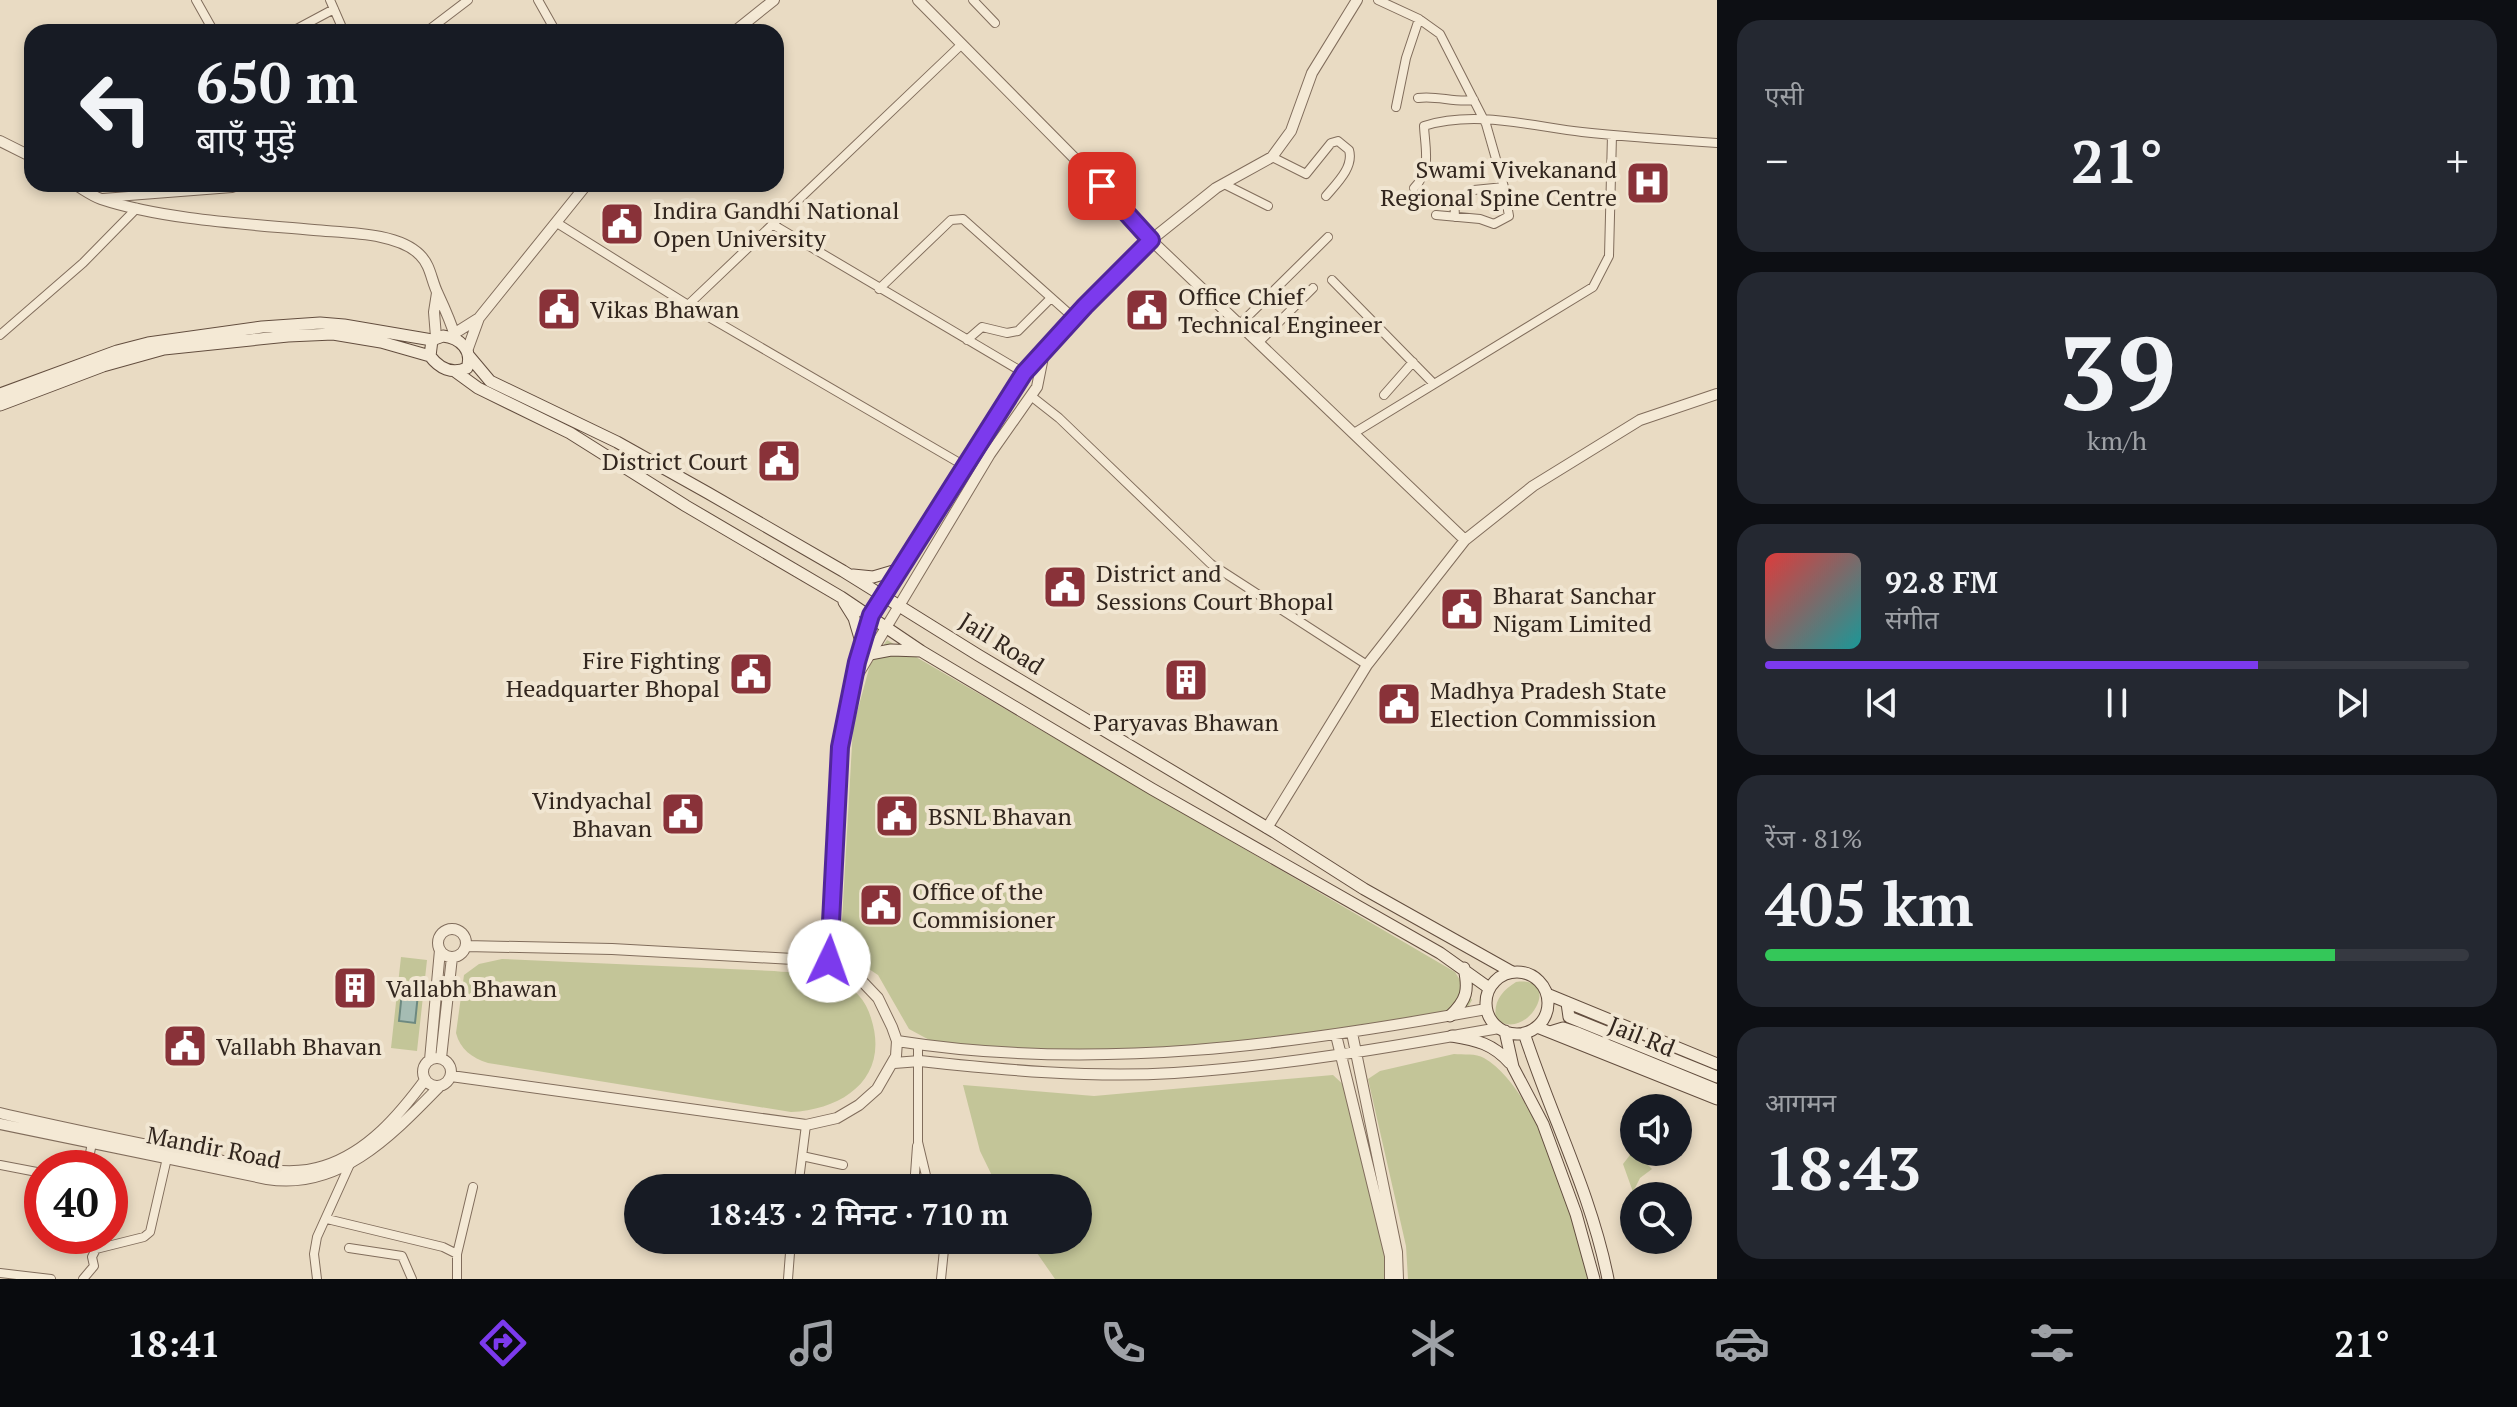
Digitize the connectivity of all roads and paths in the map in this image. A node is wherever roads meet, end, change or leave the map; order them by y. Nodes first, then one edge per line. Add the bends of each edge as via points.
1 (196, 0) edge
2 (330, 0) edge
3 (468, 0) edge
4 (538, 0) edge
5 (774, 0) edge
6 (918, 0) edge
7 (973, 0) edge
8 (1357, 0) edge
9 (1378, 0) edge
10 (334, 9) junction
11 (1419, 19) junction
12 (995, 23) dead end
13 (210, 24) edge
14 (306, 24) edge
15 (341, 24) edge
16 (439, 24) edge
17 (551, 24) edge
18 (744, 24) edge
19 (962, 44) junction
20 (1418, 98) dead end
21 (1474, 100) junction
22 (1396, 107) dead end
23 (1484, 120) junction
24 (1612, 135) junction
25 (0, 141) edge
26 (1717, 143) edge
27 (24, 153) edge
28 (1272, 157) junction
29 (1224, 184) junction
30 (1504, 187) junction
31 (1414, 188) dead end
32 (1474, 190) dead end
33 (87, 192) edge
34 (183, 192) edge
35 (581, 192) edge
36 (1326, 196) dead end
37 (1454, 197) dead end
38 (98, 199) junction
39 (1268, 206) dead end
40 (137, 208) junction
41 (1436, 215) dead end
42 (1455, 217) junction
43 (557, 223) junction
44 (772, 224) junction
45 (1328, 237) dead end
46 (1151, 240) junction
47 (1332, 280) dead end
48 (1313, 288) dead end
49 (879, 289) junction
50 (437, 293) junction
51 (1051, 298) junction
52 (688, 305) junction
53 (479, 318) junction
54 (1074, 318) junction
55 (1240, 324) junction
56 (0, 335) edge
57 (453, 336) junction
58 (434, 339) junction
59 (967, 340) junction
60 (1259, 342) junction
61 (1044, 351) junction
62 (468, 354) junction
63 (430, 356) junction
64 (1413, 362) junction
65 (456, 372) junction
66 (1024, 373) junction
67 (1434, 384) junction
68 (0, 394) edge
69 (1717, 394) edge
70 (1384, 395) dead end
71 (1031, 396) junction
72 (0, 405) edge
73 (1354, 433) junction
74 (963, 465) junction
75 (1465, 540) junction
76 (900, 569) junction
77 (848, 574) junction
78 (883, 596) junction
79 (841, 597) junction
80 (900, 606) junction
81 (871, 615) junction
82 (887, 626) junction
83 (866, 650) junction
84 (921, 651) junction
85 (1367, 665) junction
86 (1267, 828) junction
87 (466, 946) junction
88 (440, 950) junction
89 (452, 957) junction
90 (829, 961) junction
91 (1464, 968) junction
92 (1512, 972) junction
93 (1489, 988) junction
94 (1547, 994) junction
95 (1567, 1003) junction
96 (1486, 1009) junction
97 (1450, 1016) junction
98 (1566, 1022) junction
99 (1537, 1027) junction
100 (1502, 1030) junction
101 (1550, 1032) junction
102 (1352, 1033) junction
103 (1524, 1033) junction
104 (1336, 1035) junction
105 (1452, 1036) junction
106 (897, 1041) junction
107 (918, 1045) junction
108 (1354, 1052) junction
109 (1339, 1054) junction
110 (435, 1059) junction
111 (920, 1061) junction
112 (894, 1063) junction
113 (1717, 1064) edge
114 (1513, 1067) junction
115 (451, 1076) junction
116 (1717, 1077) edge
117 (425, 1080) junction
118 (439, 1087) junction
119 (1717, 1090) edge
120 (1717, 1099) edge
121 (0, 1113) edge
122 (8, 1122) edge
123 (806, 1125) junction
124 (918, 1142) junction
125 (92, 1143) junction
126 (91, 1150) edge
127 (802, 1156) junction
128 (167, 1158) junction
129 (350, 1164) junction
130 (0, 1165) edge
131 (843, 1165) dead end
132 (24, 1170) edge
133 (800, 1174) edge
134 (915, 1174) edge
135 (926, 1174) edge
136 (473, 1187) dead end
137 (327, 1219) junction
138 (349, 1248) dead end
139 (457, 1254) junction
140 (790, 1254) edge
141 (944, 1254) edge
142 (0, 1273) edge
143 (33, 1278) edge
144 (51, 1279) edge
145 (83, 1279) edge
146 (317, 1279) edge
147 (412, 1279) edge
148 (457, 1279) edge
149 (788, 1279) edge
150 (941, 1279) edge
151 (1390, 1279) edge
152 (1398, 1279) edge
153 (1594, 1279) edge
154 (1608, 1279) edge

1 - 13 street
2 - 10 street
3 - 16 street
4 - 17 street
5 - 18 street
6 - 19 street
7 - 12 street
8 - 28 street via 1312,73 1291,131
9 - 11 street
10 - 14 street
10 - 15 street
11 - 21 street via 1440,34
11 - 22 street
19 - 44 street
19 - 46 street
20 - 21 street
21 - 23 street
23 - 24 street
23 - 30 street
23 - 31 street via 1424,126 1428,153 1423,178
24 - 26 street
24 - 67 street via 1609,256 1593,287
25 - 27 street
28 - 29 street
28 - 36 street via 1306,174 1338,141 1351,159
29 - 39 street
29 - 46 street
30 - 32 street
30 - 42 street via 1509,216 1494,224
33 - 38 street
34 - 38 street
35 - 43 street
37 - 42 street
38 - 40 street
40 - 50 street via 404,243 429,267
40 - 56 street
41 - 42 street
43 - 52 street
43 - 53 street
44 - 49 street
44 - 52 street
45 - 55 street
46 - 54 street
46 - 55 street
47 - 64 street
48 - 60 street
49 - 51 street via 957,218
49 - 59 street
50 - 57 street
50 - 58 street
51 - 54 street
51 - 59 street via 1018,331 982,327
52 - 74 street
53 - 57 street
53 - 62 street
54 - 61 street
55 - 60 street
57 - 58 main road
57 - 62 main road
58 - 63 main road
58 - 68 main road via 320,323 262,327 138,345
59 - 66 street
60 - 73 street
61 - 66 street
61 - 71 street
62 - 65 main road via 467,368
62 - 77 main road, Jail Road via 490,381 659,465
63 - 65 main road
63 - 72 main road via 333,334 164,349
64 - 67 street
64 - 70 street
65 - 79 main road, Jail Road via 570,433
66 - 74 street
67 - 73 street
69 - 75 street via 1640,420 1533,486
71 - 80 street via 990,454
71 - 85 street via 1211,564
73 - 75 street
74 - 76 street
75 - 85 street
76 - 77 main road via 873,577
76 - 78 street
77 - 78 main road, Jail Road
78 - 80 main road, Jail Road
78 - 81 street
79 - 81 main road, Jail Road
79 - 83 main road
80 - 82 street
80 - 86 main road, Jail Road
81 - 82 main road, Jail Road
81 - 83 street
82 - 83 street
82 - 84 main road, Jail Road
83 - 84 main road
83 - 90 street via 852,685 840,747
84 - 91 main road, Jail Road
85 - 86 street
86 - 92 main road, Jail Road
87 - 88 street via 462,932 448,929 438,939
87 - 89 street
87 - 90 street
88 - 89 street
88 - 110 street
89 - 110 street
90 - 106 street via 858,977 878,998
91 - 93 main road, Jail Road
91 - 97 main road via 1465,999
92 - 93 main road
92 - 94 main road via 1533,976
93 - 96 main road
94 - 95 main road
94 - 99 main road via 1547,1012
95 - 98 main road
95 - 113 main road
96 - 97 street
96 - 100 main road
97 - 102 street
98 - 101 main road
98 - 116 main road, Jail Rd
98 - 119 main road, Jail Rd
99 - 101 main road
99 - 103 main road
100 - 103 main road
100 - 105 street
100 - 114 main road
101 - 120 main road
102 - 104 street
102 - 108 street
103 - 154 main road via 1590,1206
104 - 107 street via 1143,1054
104 - 109 street
105 - 108 street
105 - 114 main road via 1480,1040 1499,1050
106 - 107 street
106 - 112 street
107 - 111 street
108 - 109 street
108 - 152 street via 1397,1252
109 - 111 street via 1171,1073 1077,1073
109 - 151 street via 1390,1256
110 - 115 street via 449,1065
110 - 117 street via 423,1069
111 - 112 street
111 - 124 street
112 - 123 street via 859,1105 837,1118
114 - 153 main road via 1543,1124
115 - 118 street
115 - 123 street
117 - 118 street
117 - 122 street, Mandir Road via 378,1135 336,1161 296,1172
118 - 129 street, Mandir Road via 393,1134
121 - 122 street, Mandir Road
122 - 125 street, Mandir Road
123 - 127 street
124 - 134 street
124 - 135 street
125 - 126 street
125 - 128 street, Mandir Road
127 - 131 street
127 - 133 street
128 - 129 street, Mandir Road via 285,1182
128 - 145 street via 150,1232 96,1249 94,1266
129 - 137 street
130 - 132 street
136 - 139 street
137 - 139 street
137 - 146 street via 314,1254
138 - 147 street via 402,1256
139 - 148 street
140 - 149 street
141 - 150 street
142 - 143 street
143 - 144 street

